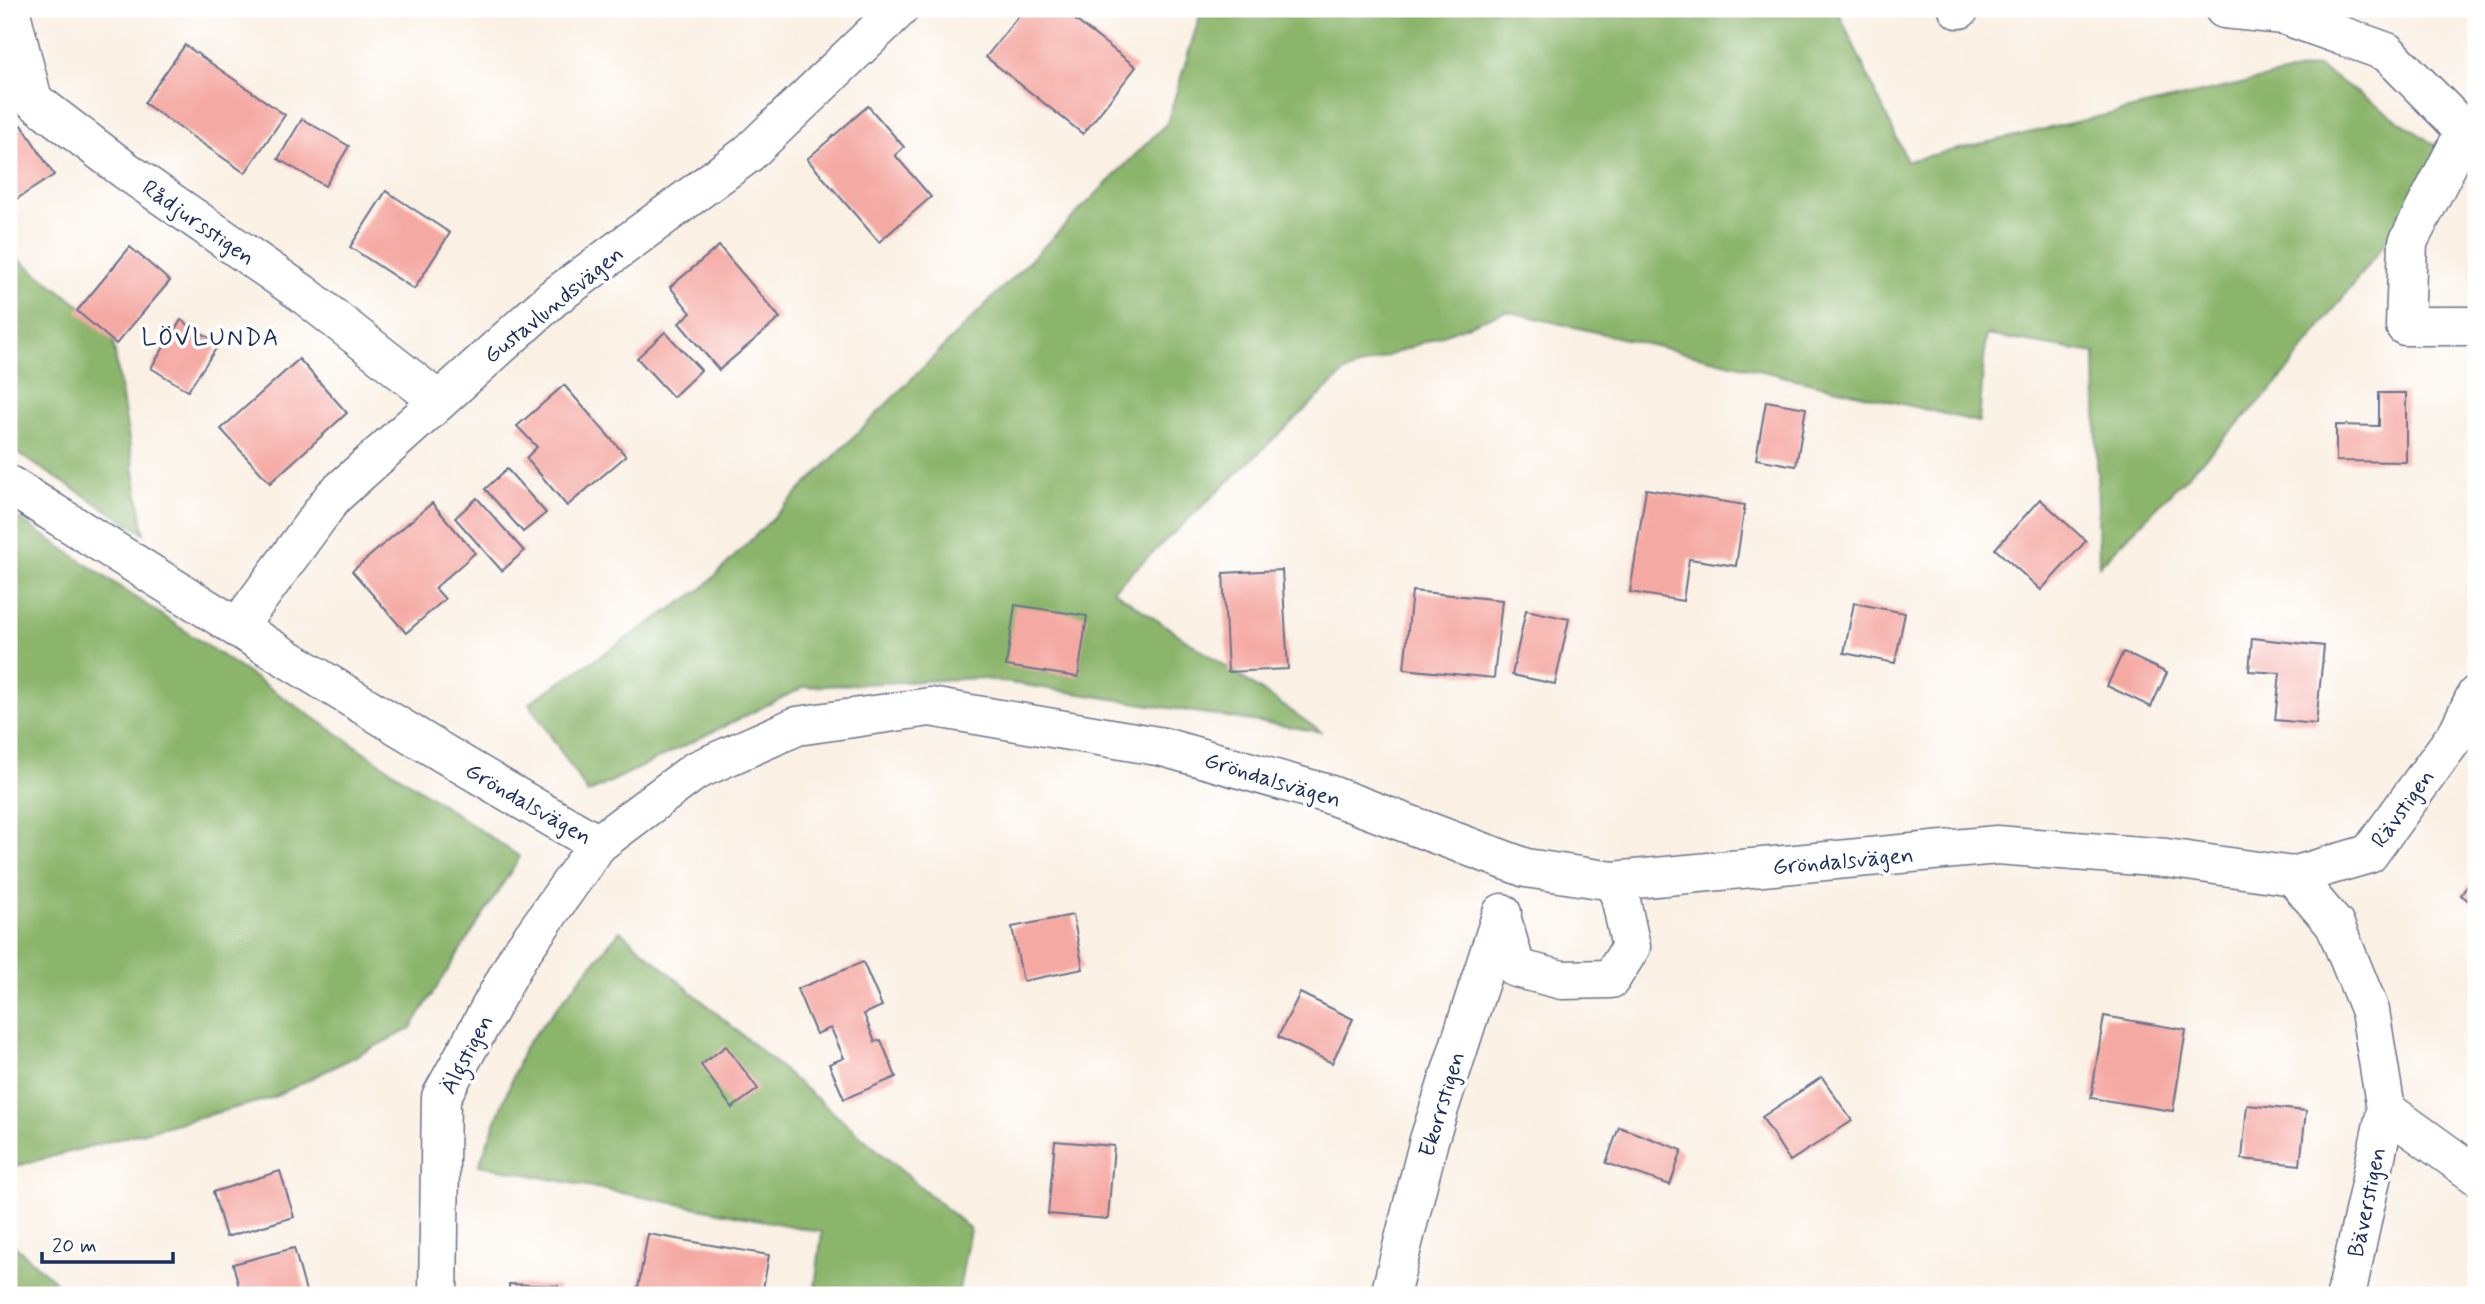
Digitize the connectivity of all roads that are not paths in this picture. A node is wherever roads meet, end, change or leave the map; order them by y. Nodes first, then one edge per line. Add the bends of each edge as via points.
1 (10, 9) edge
2 (899, 9) edge
3 (2224, 9) edge
4 (2476, 326) edge
5 (439, 401) junction
6 (9, 485) edge
7 (237, 628) junction
8 (2476, 695) edge
9 (598, 844) junction
10 (1526, 868) junction
11 (2293, 876) junction
12 (1613, 881) junction
13 (1501, 916) junction
14 (2386, 1110) junction
15 (2476, 1175) edge
16 (438, 1295) edge
17 (1390, 1295) edge
18 (2346, 1295) edge

1 - 5 street, Rådjursstigen via 33,100 302,293
2 - 5 street, Gustavlundsvägen via 748,154 553,298
3 - 4 street via 2284,15 2387,52 2465,131 2408,242 2404,326
5 - 7 street, Gustavlundsvägen via 333,497
6 - 7 street, Gröndalsvägen
7 - 9 street, Gröndalsvägen
8 - 11 street, Rävstigen via 2458,732 2368,853
9 - 10 street, Gröndalsvägen via 695,771 797,726 930,707 1163,747 1328,794
9 - 16 street, Älgstigen via 518,957 441,1097
10 - 12 street, Gröndalsvägen
10 - 13 street, Ekorrstigen
11 - 12 street, Gröndalsvägen via 2166,858 1997,845
11 - 14 street via 2335,925 2370,1011
12 - 13 street via 1631,947 1611,979 1562,979 1516,968
13 - 17 street, Ekorrstigen via 1429,1140
14 - 15 street
14 - 18 street, Bäverstigen

